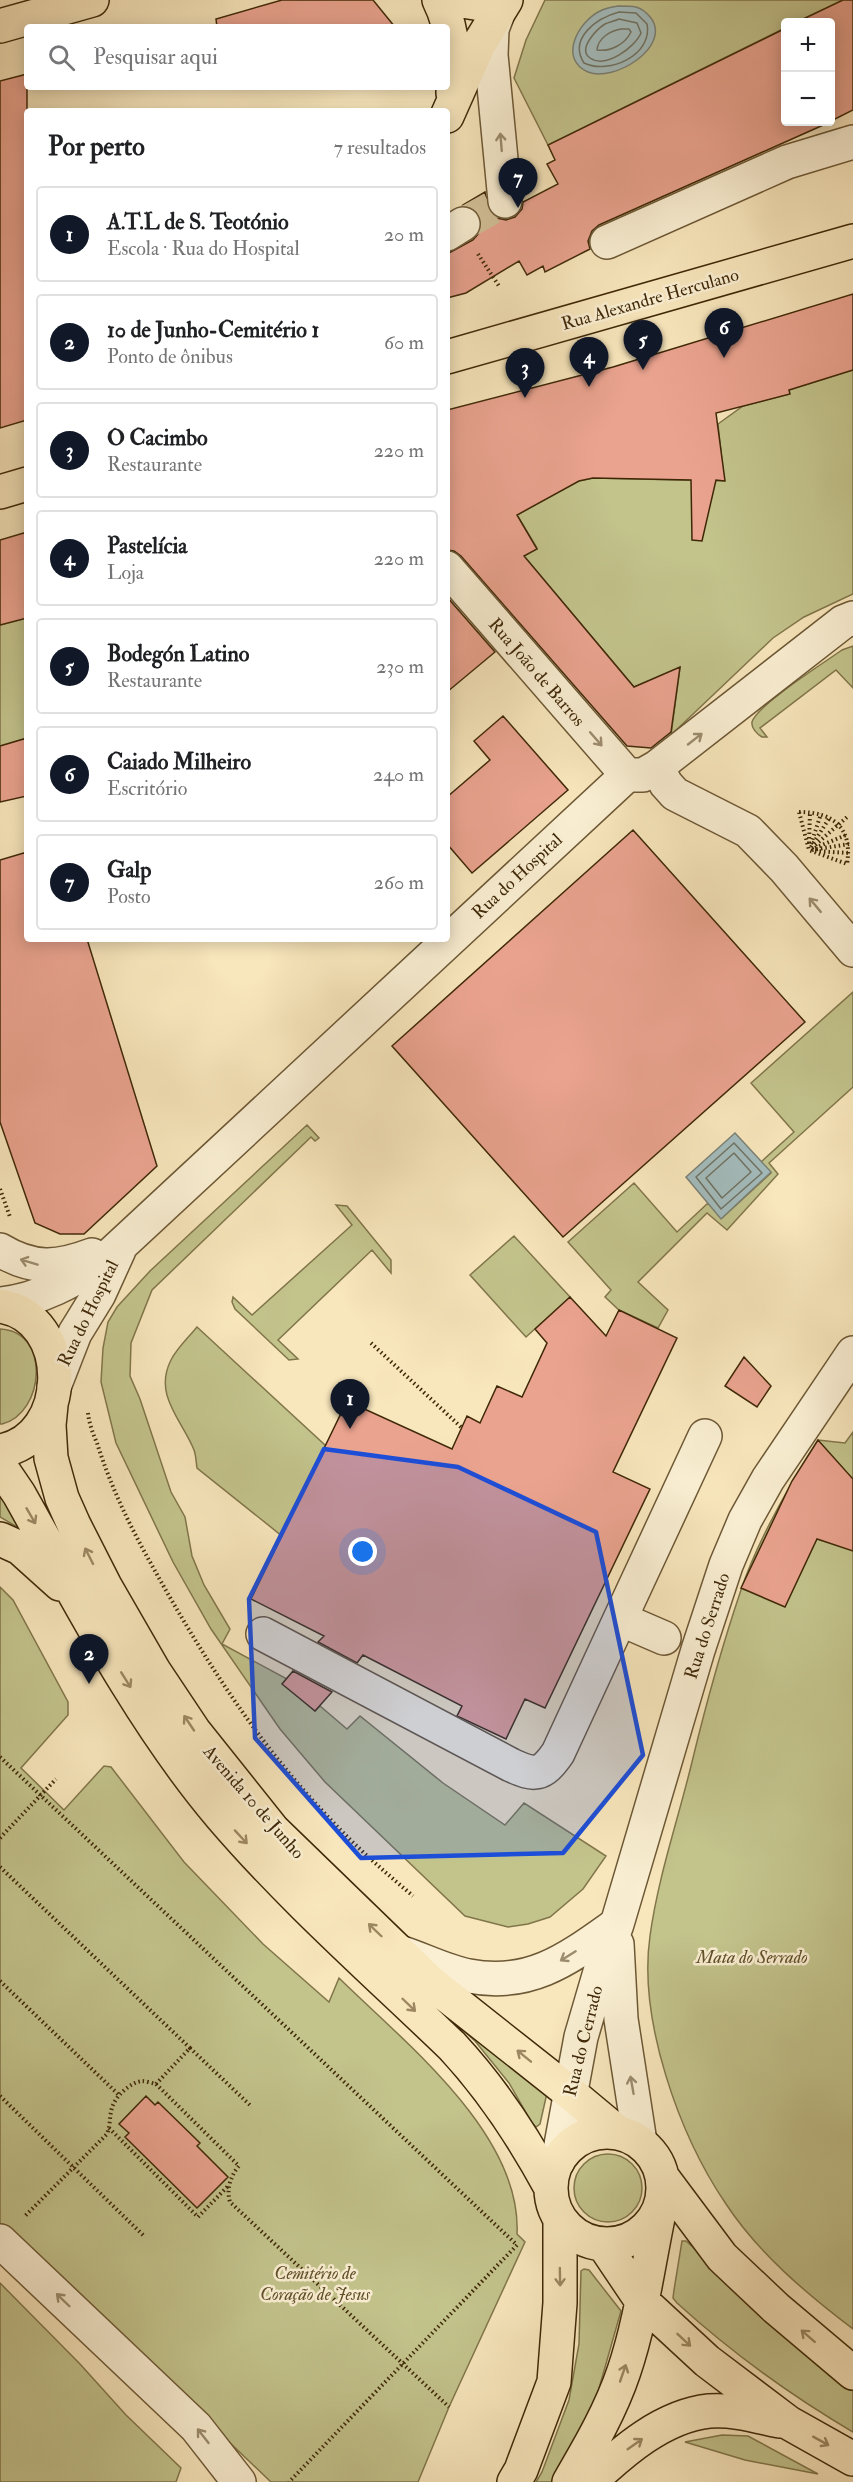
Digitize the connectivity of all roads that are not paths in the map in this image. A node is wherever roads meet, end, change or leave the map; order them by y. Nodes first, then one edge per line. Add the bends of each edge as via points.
1 (92, 0) edge
2 (440, 0) edge
3 (455, 0) edge
4 (499, 5) edge
5 (448, 24) edge
6 (0, 26) edge
7 (450, 33) edge
8 (450, 110) edge
9 (853, 142) edge
10 (505, 201) dead end
11 (853, 241) edge
12 (607, 242) dead end
13 (450, 356) edge
14 (24, 485) edge
15 (0, 492) edge
16 (450, 571) edge
17 (853, 618) edge
18 (642, 771) junction
19 (853, 950) edge
20 (6, 1237) edge
21 (124, 1240) junction
22 (4, 1300) edge
23 (853, 1353) edge
24 (52, 1396) junction
25 (705, 1436) dead end
26 (0, 1451) edge
27 (0, 1466) edge
28 (0, 1539) edge
29 (86, 1612) junction
30 (620, 1619) junction
31 (263, 1634) dead end
32 (664, 1638) dead end
33 (617, 1924) junction
34 (399, 1952) junction
35 (569, 2092) junction
36 (628, 2137) junction
37 (554, 2174) junction
38 (663, 2178) junction
39 (659, 2212) junction
40 (560, 2218) junction
41 (8, 2233) edge
42 (604, 2245) junction
43 (641, 2300) junction
44 (853, 2373) edge
45 (789, 2423) junction
46 (853, 2459) edge
47 (239, 2482) edge
48 (514, 2482) edge
49 (569, 2482) edge
50 (590, 2482) edge

1 - 6 main road
2 - 5 main road
3 - 4 main road
4 - 8 main road
10 -> 4 street via 491,55 492,29
7 - 8 main road via 454,54
9 - 12 street via 787,162
11 - 13 main road, Rua Alexandre Herculano
14 - 15 main road
16 -> 18 street, Rua João de Barros
18 -> 17 street, Rua do Hospital
19 -> 18 street, Rua João de Barros via 748,831 675,794 666,784
18 - 21 street, Rua do Hospital
21 -> 20 street via 64,1265 42,1266 12,1257
21 - 22 street, Rua do Hospital via 106,1259 75,1280 42,1295
21 - 24 street, Rua do Hospital via 99,1294 75,1333
22 - 24 main road, Avenida 10 de Junho via 41,1330 51,1348
23 - 33 street, Rua do Serrado via 768,1479 726,1565
24 - 26 main road via 45,1421 32,1437 16,1448
34 -> 24 main road, Avenida 10 de Junho via 273,1830 194,1731 154,1671 89,1557 62,1498 51,1458
25 - 30 street
27 -> 29 main road, Avenida 10 de Junho
28 - 29 main road via 40,1564
29 -> 37 main road, Avenida 10 de Junho via 170,1748 220,1815 280,1880 452,2046 500,2103 532,2153
30 - 31 street via 558,1754 540,1772 510,1765
30 - 32 street
33 -> 34 street via 538,1974 514,1978 466,1976
33 - 35 street, Rua do Cerrado via 596,1983
36 -> 33 street
35 -> 34 main road, Avenida 10 de Junho via 431,1983
35 - 36 main road, Avenida 10 de Junho
35 - 37 street, Rua do Cerrado
36 - 37 main road via 599,2132 583,2137 568,2147
36 - 38 main road via 651,2152
37 - 40 main road via 553,2204
38 - 39 main road
44 -> 38 main road via 722,2257
39 - 42 main road via 637,2237 621,2244
39 - 43 main road
40 - 42 main road via 571,2232
40 -> 48 main road via 561,2303 554,2382
47 -> 41 street via 196,2427
42 - 43 main road
43 -> 45 main road via 707,2361
49 -> 43 main road via 615,2397
45 -> 46 main road
50 -> 45 main road via 639,2441 688,2416 709,2411 734,2412

